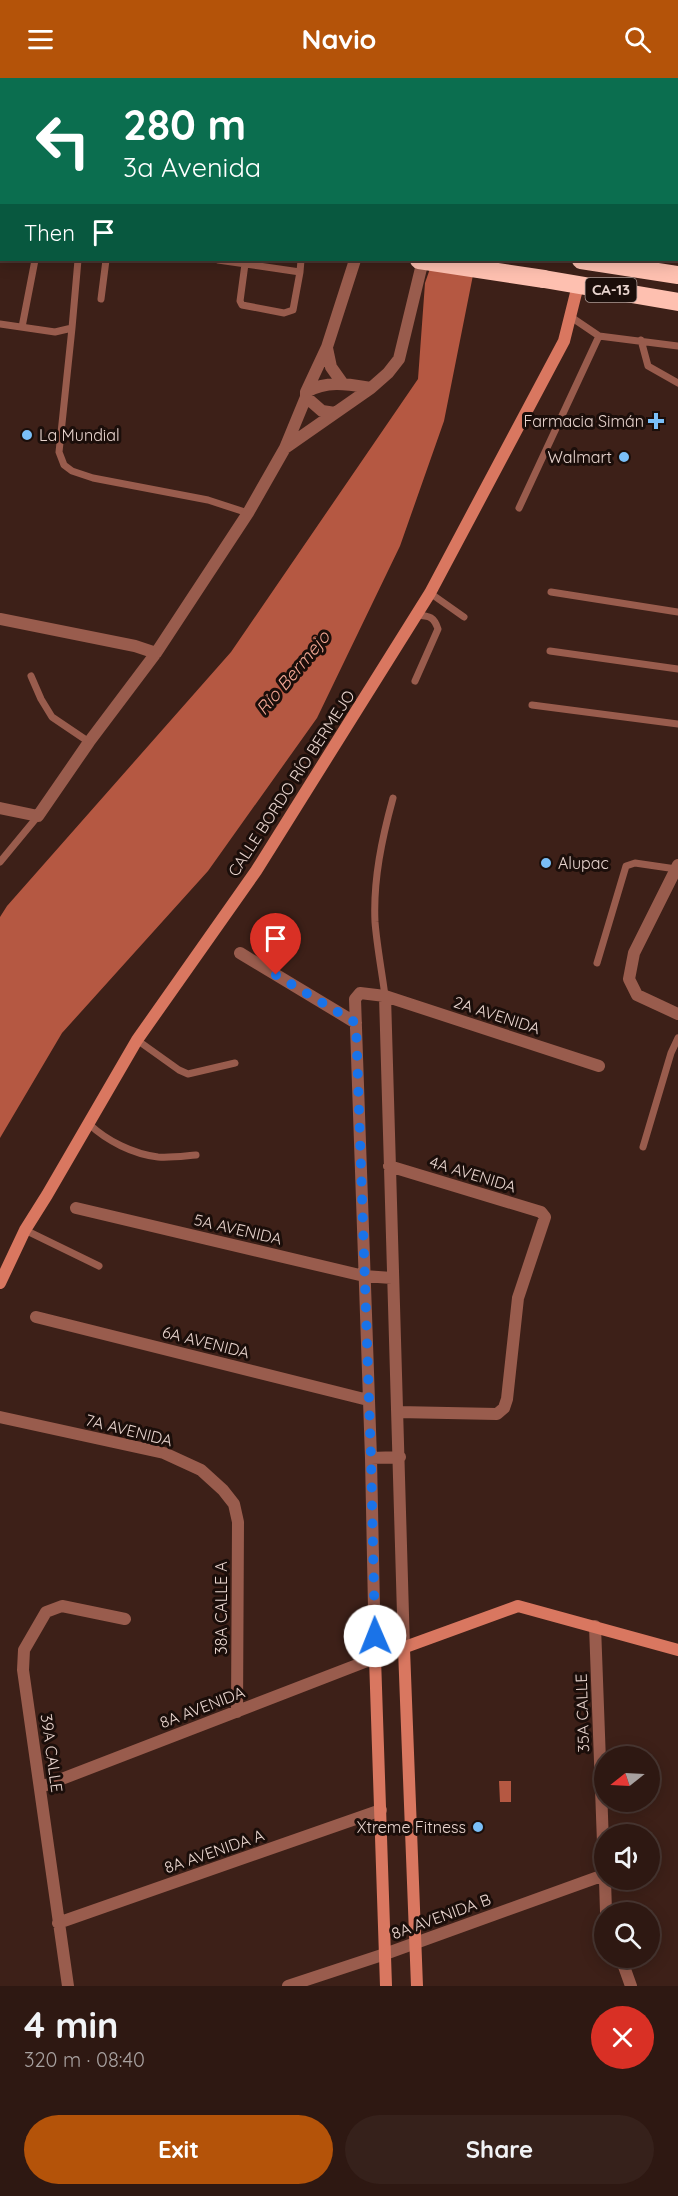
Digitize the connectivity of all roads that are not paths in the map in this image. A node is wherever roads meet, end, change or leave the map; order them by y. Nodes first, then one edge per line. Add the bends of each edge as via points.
1 (34, 261) edge
2 (78, 261) edge
3 (106, 261) edge
4 (225, 261) edge
5 (301, 261) edge
6 (355, 261) edge
7 (421, 261) edge
8 (427, 261) edge
9 (587, 261) edge
10 (246, 264) junction
11 (300, 272) junction
12 (678, 275) edge
13 (578, 285) junction
14 (101, 299) dead end
15 (678, 302) edge
16 (571, 317) junction
17 (0, 324) edge
18 (22, 327) junction
19 (72, 328) junction
20 (599, 336) junction
21 (641, 340) junction
22 (678, 346) edge
23 (327, 347) junction
24 (678, 383) edge
25 (343, 384) junction
26 (371, 388) junction
27 (306, 395) junction
28 (335, 413) junction
29 (285, 448) junction
30 (519, 508) dead end
31 (248, 513) junction
32 (551, 592) dead end
33 (430, 593) junction
34 (678, 612) edge
35 (417, 615) junction
36 (464, 616) dead end
37 (0, 619) edge
38 (550, 651) dead end
39 (156, 653) junction
40 (678, 669) edge
41 (32, 676) dead end
42 (415, 681) dead end
43 (532, 705) dead end
44 (678, 724) edge
45 (89, 742) junction
46 (393, 798) dead end
47 (0, 808) edge
48 (38, 816) junction
49 (0, 862) edge
50 (677, 867) edge
51 (240, 953) dead end
52 (597, 963) dead end
53 (385, 996) junction
54 (678, 1014) edge
55 (356, 1023) junction
56 (678, 1038) edge
57 (137, 1040) junction
58 (235, 1063) dead end
59 (599, 1066) dead end
60 (89, 1124) junction
61 (643, 1148) dead end
62 (196, 1155) dead end
63 (389, 1166) junction
64 (76, 1208) dead end
65 (25, 1230) junction
66 (99, 1266) dead end
67 (364, 1276) junction
68 (392, 1278) junction
69 (0, 1282) edge
70 (36, 1317) dead end
71 (368, 1400) junction
72 (398, 1412) junction
73 (0, 1417) edge
74 (400, 1457) junction
75 (371, 1458) junction
76 (234, 1504) joint
77 (125, 1619) dead end
78 (595, 1626) junction
79 (404, 1649) junction
80 (678, 1650) edge
81 (375, 1658) junction
82 (237, 1712) junction
83 (41, 1787) junction
84 (381, 1810) junction
85 (602, 1824) edge
86 (594, 1881) edge
87 (58, 1923) junction
88 (417, 1942) junction
89 (384, 1954) junction
90 (625, 1968) edge
91 (68, 1986) edge
92 (288, 1986) edge
93 (386, 1986) edge
94 (417, 1986) edge
95 (631, 1986) edge

1 - 18 lane
2 - 19 lane
3 - 14 lane
4 - 10 lane
5 - 11 lane
6 - 23 street
7 - 26 street via 399,360
8 - 13 highway, CA-13, bridge
9 - 12 highway, CA-13
10 - 11 lane
10 - 11 lane via 240,304 284,313 293,310
13 - 15 highway, CA-13
13 - 16 main road, CALLE BORDO RÍO BERMEJO
16 - 20 lane
16 - 33 main road, CALLE BORDO RÍO BERMEJO via 564,340
17 - 18 lane
18 - 19 lane via 55,332
19 - 31 lane via 59,452 64,465 93,478 208,500
20 - 21 lane
20 - 30 lane
21 - 22 lane
21 - 24 lane via 648,366
23 - 25 street via 331,367
23 - 27 street
25 - 26 street
25 - 27 street via 324,384
26 - 28 street
27 - 28 street via 322,411
27 - 29 street
28 - 29 street
29 - 31 street
31 - 39 street
32 - 34 lane
33 - 35 main road, CALLE BORDO RÍO BERMEJO
33 - 36 lane
35 - 42 lane via 430,616 438,629
35 - 57 main road, CALLE BORDO RÍO BERMEJO via 256,871
37 - 39 street
38 - 40 lane
39 - 45 street
41 - 45 lane via 52,717
43 - 44 lane
45 - 48 street
46 - 53 lane via 376,887 375,922
47 - 48 street
48 - 49 lane
50 - 52 lane via 635,863 626,866
50 - 54 street via 634,953 628,979 637,995
51 - 55 street
53 - 55 street, 2A AVENIDA via 360,993 355,999
53 - 59 street, 2A AVENIDA
53 - 63 street
55 - 67 street
56 - 61 lane
57 - 58 lane via 188,1074
57 - 60 main road, CALLE BORDO RÍO BERMEJO
60 - 62 lane via 103,1136 135,1151 158,1157
60 - 65 main road, CALLE BORDO RÍO BERMEJO
63 - 68 street
63 - 72 street, 4A AVENIDA via 542,1212 544,1217 518,1298 504,1408 497,1414
64 - 67 street, 5A AVENIDA
65 - 66 lane
65 - 69 main road, CALLE BORDO RÍO BERMEJO
67 - 68 street, 5A AVENIDA
67 - 71 street
68 - 72 street
70 - 71 street, 6A AVENIDA
71 - 75 street
72 - 74 street
73 - 76 street, 7A AVENIDA via 164,1454 201,1470
74 - 75 street
74 - 79 street
75 - 81 street
76 - 82 street, 38A CALLE A via 238,1522
77 - 83 street, 39A CALLE via 56,1607 46,1611 24,1650 23,1670
78 - 79 main road via 518,1606
78 - 80 main road
78 - 85 street, 35A CALLE
79 - 81 main road
79 - 88 main road
81 - 82 street, 8A AVENIDA
81 - 84 main road
82 - 83 street, 8A AVENIDA
83 - 87 street, 39A CALLE
84 - 87 street, 8A AVENIDA A
84 - 89 main road
86 - 88 street, 8A AVENIDA B
87 - 91 street, 39A CALLE
88 - 89 street, 8A AVENIDA B
88 - 94 main road
89 - 92 street, 8A AVENIDA B
89 - 93 main road
90 - 95 street

